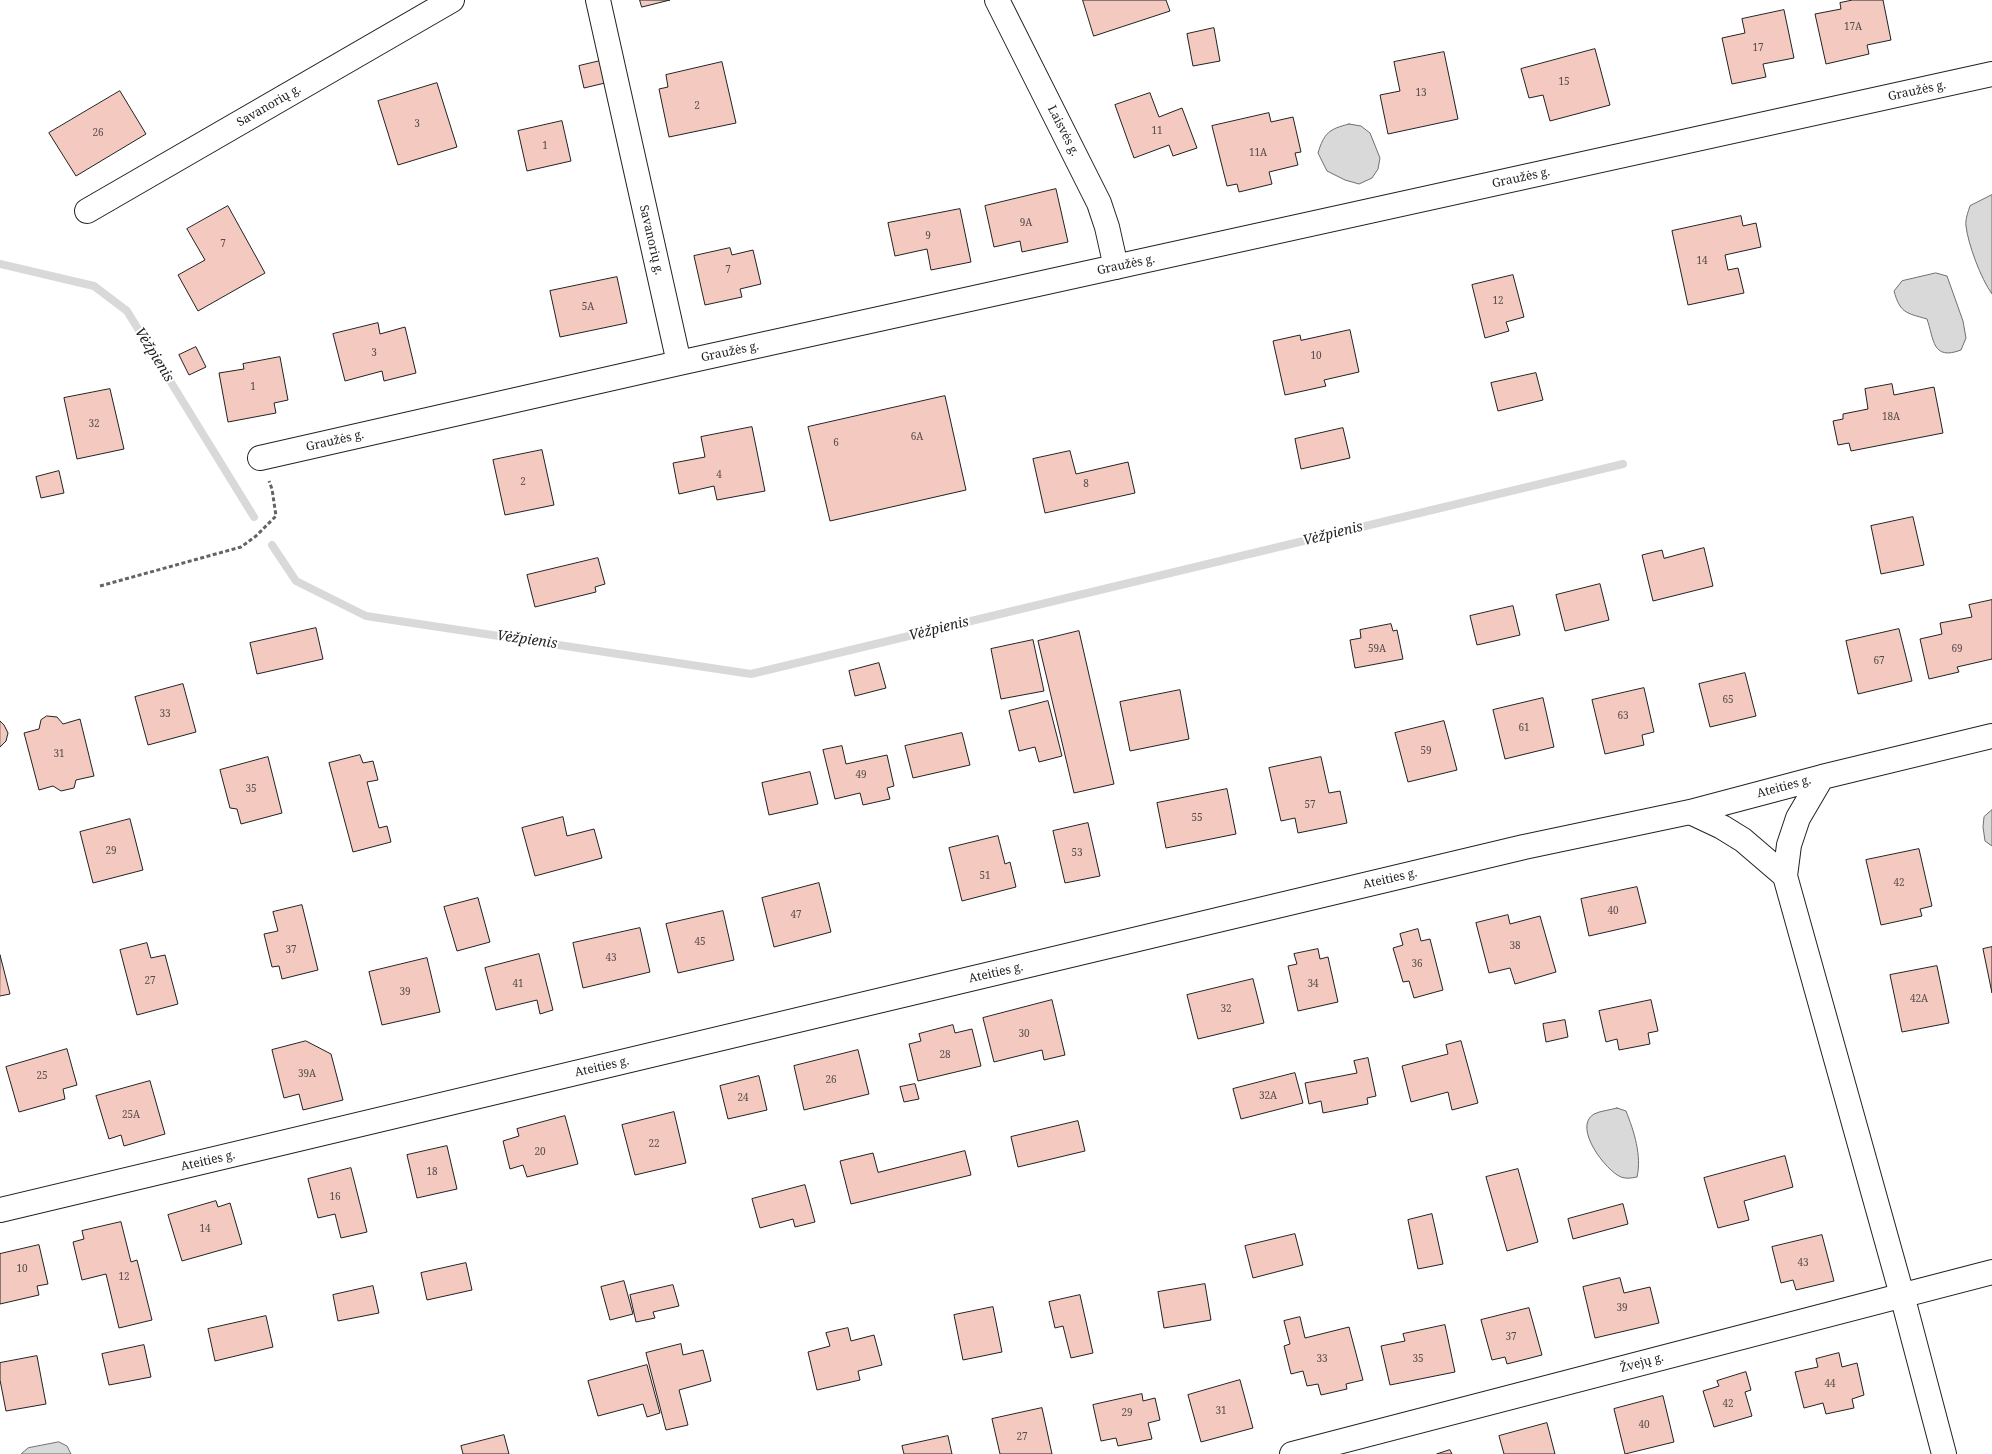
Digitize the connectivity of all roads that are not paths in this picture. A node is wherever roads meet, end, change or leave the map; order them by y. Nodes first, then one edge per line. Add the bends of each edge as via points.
1 (452, 0) edge
2 (598, 0) edge
3 (997, 0) edge
4 (1992, 74) edge
5 (87, 211) dead end
6 (1116, 267) junction
7 (679, 363) junction
8 (260, 458) road end
9 (1992, 736) edge
10 (1822, 777) junction
11 (1690, 812) junction
12 (1785, 876) junction
13 (0, 1210) edge
14 (1992, 1272) edge
15 (1902, 1295) junction
16 (1292, 1454) edge
17 (1944, 1454) edge

1 - 5 street, Savanorių g.
2 - 7 street, Savanorių g.
3 - 6 street, Laisvės g. via 1098,202
4 - 6 street, Graužės g.
6 - 7 street, Graužės g.
7 - 8 street, Graužės g.
9 - 10 street, Ateities g.
10 - 11 street, Ateities g.
10 - 12 street via 1798,818 1789,845
11 - 12 street via 1743,840
11 - 13 street, Ateities g. via 1514,849
12 - 15 street
14 - 15 street, Žvejų g.
15 - 16 street, Žvejų g.
15 - 17 street

